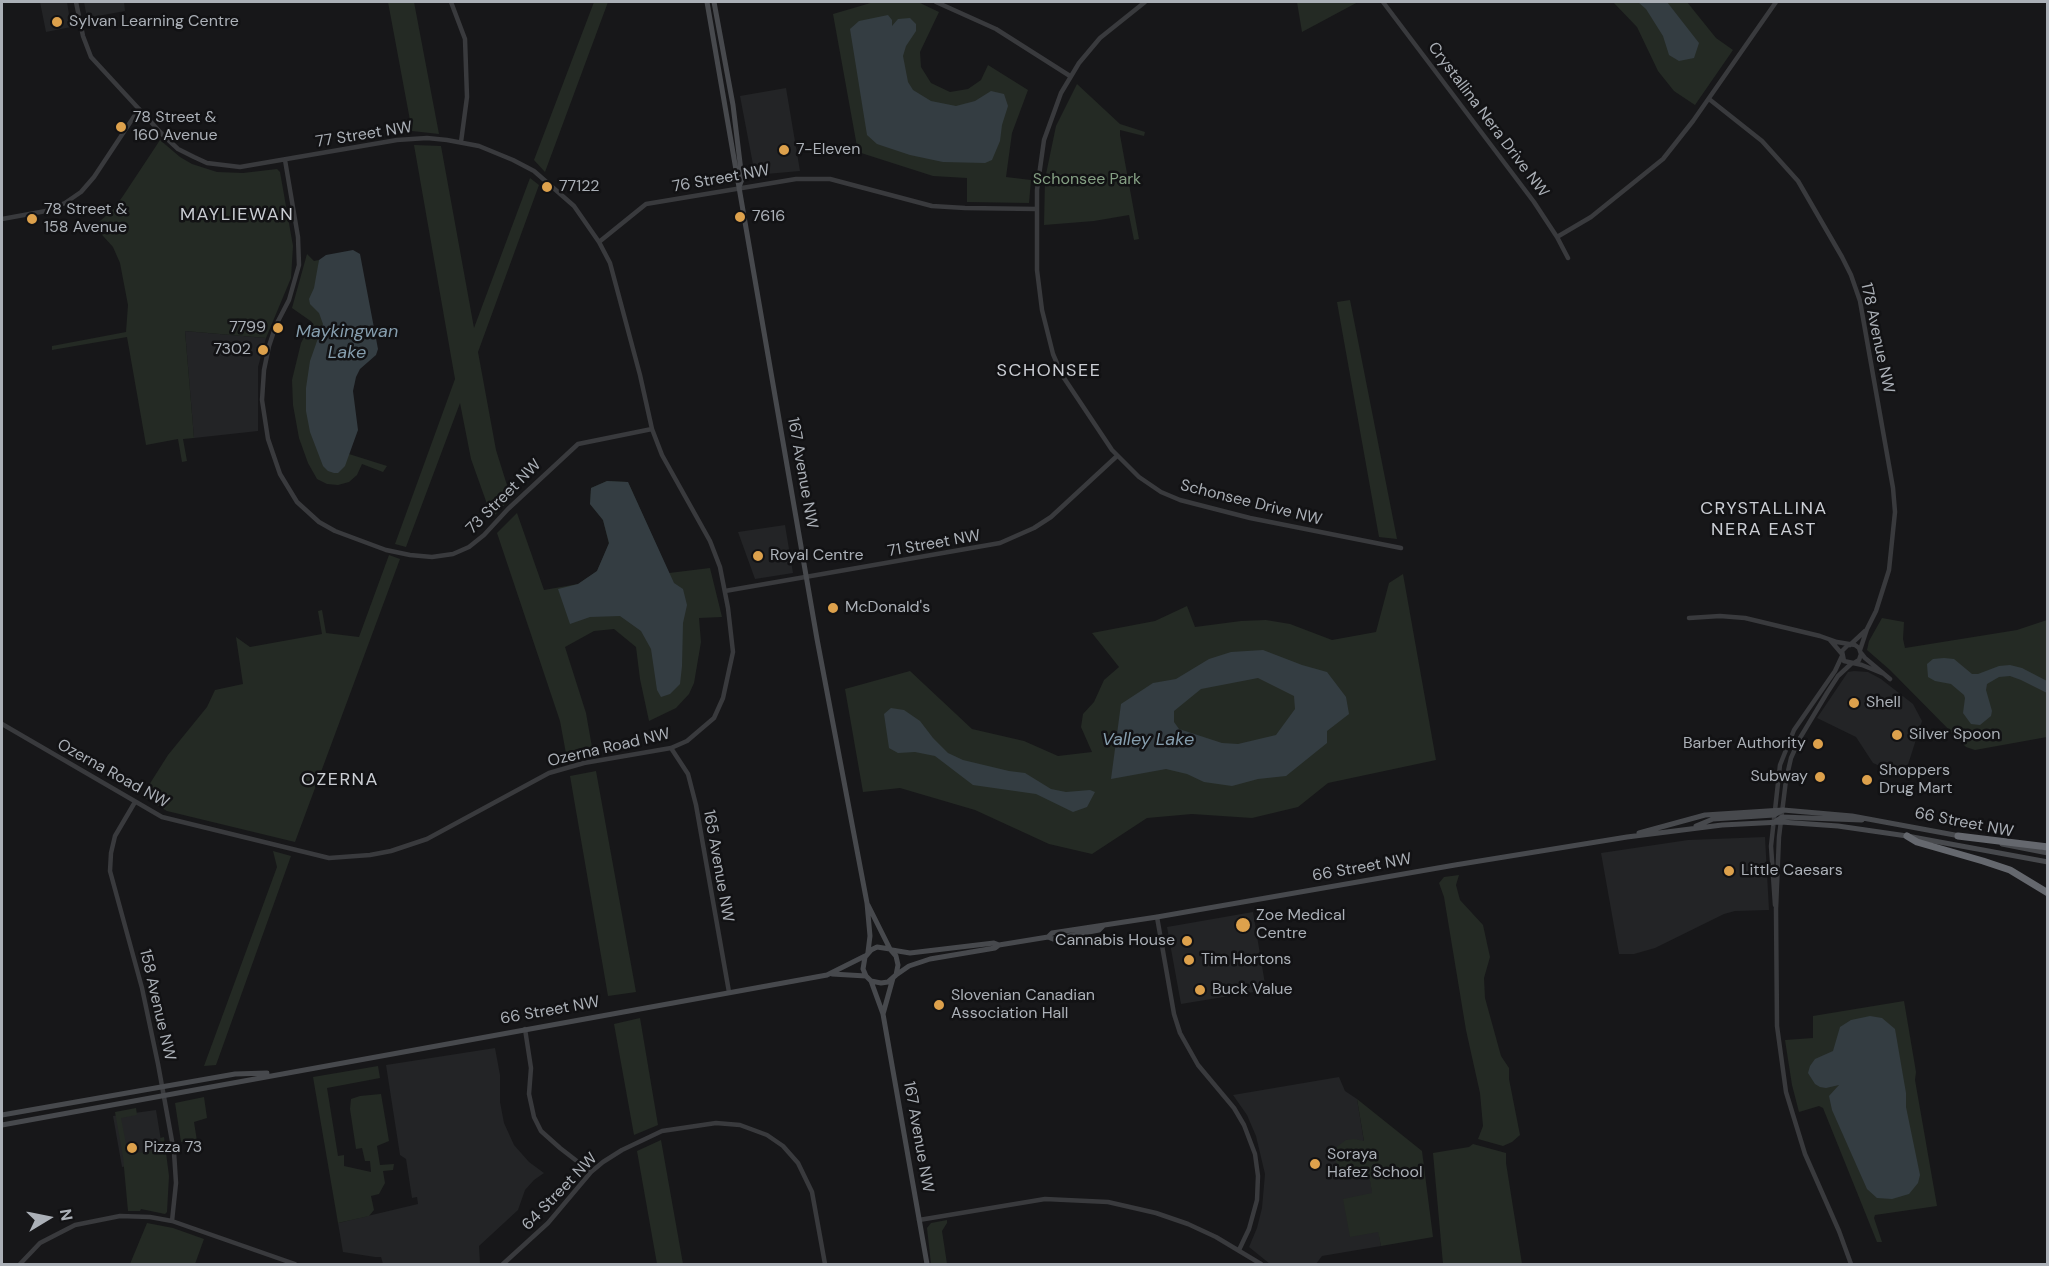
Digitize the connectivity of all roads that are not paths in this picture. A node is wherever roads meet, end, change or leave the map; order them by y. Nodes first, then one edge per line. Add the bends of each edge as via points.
1 (76, 2) edge
2 (451, 2) edge
3 (707, 2) edge
4 (714, 2) edge
5 (936, 2) edge
6 (1145, 2) edge
7 (1383, 2) edge
8 (1776, 2) edge
9 (1070, 76) junction
10 (1708, 99) junction
11 (139, 109) junction
12 (461, 142) junction
13 (285, 160) junction
14 (738, 188) junction
15 (574, 206) joint
16 (1037, 209) junction
17 (2, 219) edge
18 (1557, 237) junction
19 (599, 242) junction
20 (1568, 258) dead end
21 (652, 429) junction
22 (1117, 456) junction
23 (1401, 548) dead end
24 (806, 577) junction
25 (726, 591) junction
26 (1689, 618) dead end
27 (1867, 629) junction
28 (1830, 640) junction
29 (1849, 645) junction
30 (1860, 651) junction
31 (1842, 655) junction
32 (1853, 663) junction
33 (1884, 674) junction
34 (1890, 679) dead end
35 (2, 724) edge
36 (671, 748) junction
37 (135, 802) junction
38 (1774, 813) junction
39 (1782, 816) junction
40 (1773, 823) junction
41 (1689, 828) junction
42 (1907, 836) junction
43 (1958, 836) junction
44 (1627, 837) junction
45 (2048, 847) edge
46 (2048, 853) edge
47 (2048, 862) edge
48 (2048, 894) edge
49 (867, 903) junction
50 (1776, 909) junction
51 (1157, 918) junction
52 (999, 945) junction
53 (891, 950) junction
54 (867, 954) junction
55 (830, 974) junction
56 (895, 976) junction
57 (868, 978) junction
58 (729, 992) junction
59 (883, 1014) junction
60 (525, 1029) junction
61 (275, 1074) junction
62 (162, 1086) junction
63 (164, 1095) junction
64 (2, 1115) edge
65 (2, 1125) edge
66 (591, 1172) junction
67 (919, 1220) junction
68 (172, 1221) junction
69 (1239, 1250) junction
70 (20, 1264) edge
71 (295, 1264) edge
72 (503, 1264) edge
73 (825, 1264) edge
74 (927, 1264) edge
75 (1261, 1264) edge
76 (1851, 1264) edge

1 - 11 street via 91,57
2 - 12 street via 465,39 467,97
3 - 14 main road, 167 Avenue NW
4 - 14 main road, 167 Avenue NW via 733,105 742,179
5 - 9 street via 996,29
6 - 9 street, Schonsee Drive NW via 1100,38
7 - 18 street, Crystallina Nera Drive NW
8 - 10 street
9 - 16 street, Schonsee Drive NW via 1044,140
10 - 18 street via 1654,168 1591,218
10 - 27 street, 178 Avenue NW via 1762,141 1798,181 1842,257 1856,290 1895,512 1889,570
11 - 13 street, 77 Street NW via 178,149 207,162 240,167
11 - 17 street via 81,192 46,211
12 - 13 street, 77 Street NW via 397,140
12 - 15 street, 77 Street NW via 534,171
13 - 21 street, 73 Street NW via 299,257 294,286 266,358 262,400 273,458 290,493 311,516 335,531 386,550 432,557 453,554 484,535 578,444
14 - 16 street, 76 Street NW via 830,178 932,206
14 - 19 street, 76 Street NW via 646,204
14 - 24 main road, 167 Avenue NW
15 - 19 street, Ozerna Road NW
16 - 22 street, Schonsee Drive NW via 1038,284 1053,354 1070,390
18 - 20 street, Crystallina Nera Drive NW
19 - 21 street, Ozerna Road NW via 610,263
21 - 25 street, Ozerna Road NW via 710,541
22 - 23 street, Schonsee Drive NW via 1154,488 1180,500 1250,519
22 - 24 street, 71 Street NW via 1051,517 1009,540 985,548
24 - 25 street, 71 Street NW
24 - 49 main road, 167 Avenue NW
25 - 36 street, Ozerna Road NW via 733,652 723,698 714,718 687,741
26 - 28 street via 1745,618
27 - 29 street, 178 Avenue NW
27 - 30 street, 178 Avenue NW
28 - 29 street
28 - 31 street
29 - 30 street
29 - 31 street via 1842,649
30 - 32 street via 1860,657
30 - 33 street
31 - 32 street via 1847,663
31 - 38 street via 1786,747
32 - 33 street
32 - 39 street via 1832,684 1795,747
33 - 34 street
35 - 37 street, Ozerna Road NW
36 - 37 street, Ozerna Road NW via 549,773 427,839 370,855 329,858 162,817
36 - 58 street, 165 Avenue NW via 688,774 696,805
37 - 62 street, 158 Avenue NW via 115,836 110,872 142,988
38 - 39 main road, 66 Street NW
38 - 40 street
38 - 41 main road via 1713,819
38 - 44 main road, 66 Street NW via 1705,815
39 - 40 main road, 66 Street NW
39 - 42 main road, 66 Street NW
39 - 43 main road, 66 Street NW via 1841,814
39 - 50 street
40 - 41 main road, 66 Street NW
40 - 50 street
41 - 44 main road, 66 Street NW
42 - 47 main road, 66 Street NW
42 - 48 highway via 2010,870
43 - 45 highway
43 - 46 main road, 66 Street NW
44 - 51 main road, 66 Street NW
49 - 53 main road, 167 Avenue NW
49 - 54 main road, 167 Avenue NW
50 - 76 street via 1777,1026 1786,1092 1805,1154
51 - 52 main road, 66 Street NW via 1102,926 1099,930 1053,939
51 - 69 street via 1180,1033 1198,1065 1234,1108 1255,1154 1257,1200
52 - 53 main road, 66 Street NW via 910,953
52 - 56 main road, 66 Street NW via 930,959
53 - 54 main road via 877,947
53 - 56 main road via 898,962
54 - 55 main road, 66 Street NW
54 - 57 main road via 862,966
55 - 57 main road, 66 Street NW
55 - 58 main road, 66 Street NW
56 - 57 main road via 884,983
56 - 59 main road, 167 Avenue NW
57 - 59 main road, 167 Avenue NW
58 - 60 main road, 66 Street NW
59 - 67 main road, 167 Avenue NW
60 - 61 main road, 66 Street NW
60 - 66 street via 531,1068 529,1094 540,1131
61 - 62 main road, 66 Street NW via 235,1074
61 - 63 main road, 66 Street NW
62 - 63 street, 158 Avenue NW
62 - 64 main road, 66 Street NW
63 - 65 main road, 66 Street NW
63 - 68 street, 158 Avenue NW via 176,1183
66 - 72 street, 64 Street NW via 548,1223
66 - 73 street, 64 Street NW via 651,1136 689,1125 734,1124 753,1129 776,1141 798,1163 815,1204
67 - 69 street via 1019,1202 1092,1201 1172,1218
67 - 74 main road, 167 Avenue NW
68 - 70 street via 120,1216 75,1225 40,1243
68 - 71 street
69 - 75 street

